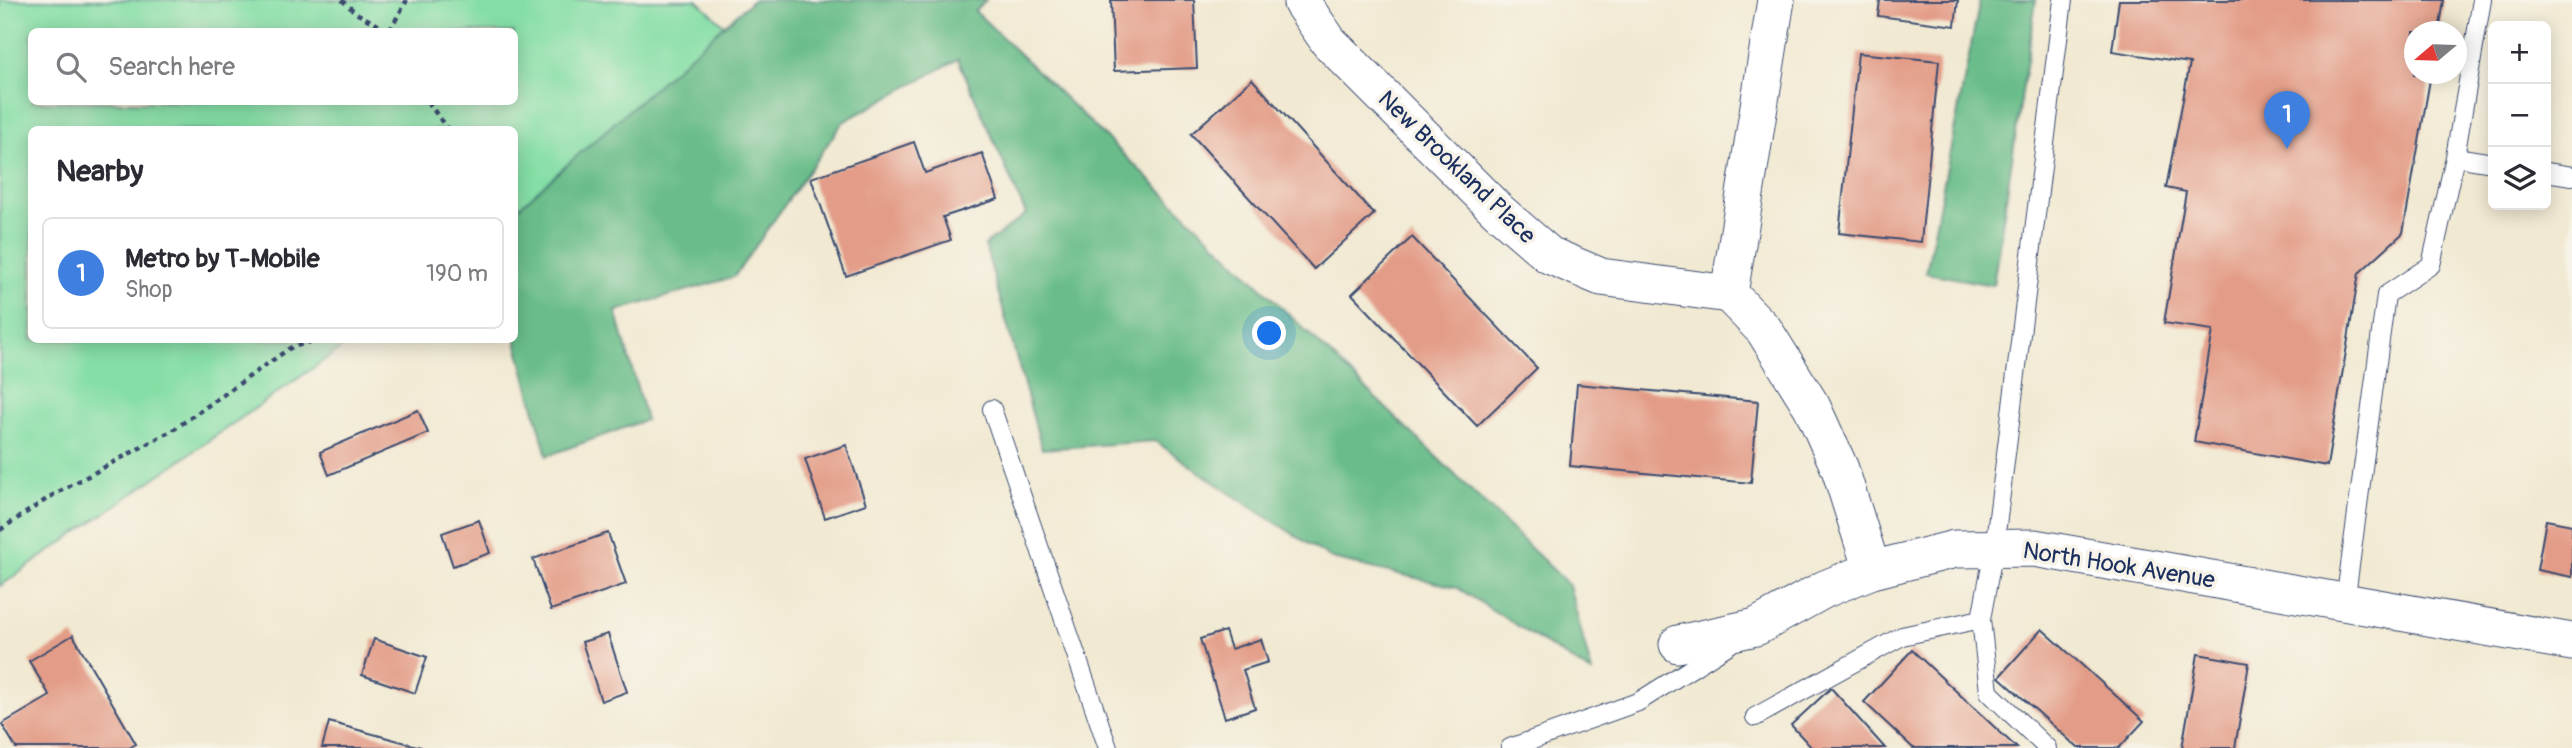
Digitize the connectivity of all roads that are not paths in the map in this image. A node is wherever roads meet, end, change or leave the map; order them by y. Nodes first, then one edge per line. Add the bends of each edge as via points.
1 (1303, 0) edge
2 (1776, 0) edge
3 (2063, 0) edge
4 (2482, 0) edge
5 (2455, 157) junction
6 (2488, 162) edge
7 (2551, 173) edge
8 (2572, 176) edge
9 (1729, 294) junction
10 (992, 409) dead end
11 (1994, 549) junction
12 (1872, 570) junction
13 (2345, 603) junction
14 (1981, 619) junction
15 (1756, 627) junction
16 (2572, 642) edge
17 (1678, 644) dead end
18 (1755, 717) dead end
19 (1108, 748) edge
20 (1510, 748) edge
21 (2047, 748) edge

1 - 9 street, New Brookland Place via 1329,42 1497,210 1549,255 1601,277
2 - 9 street
3 - 11 lane
4 - 5 lane
5 - 6 lane
5 - 13 lane via 2431,265 2386,295
7 - 8 lane
9 - 12 street via 1764,330 1812,407 1840,469
10 - 19 lane
11 - 12 street, North Hook Avenue via 1955,549
11 - 13 street, North Hook Avenue via 2034,548
11 - 14 lane
12 - 15 street, North Hook Avenue via 1825,589
13 - 16 street, North Hook Avenue
14 - 18 lane via 1902,636
14 - 21 lane via 1989,692
15 - 17 street, North Hook Avenue
15 - 20 lane via 1638,702

